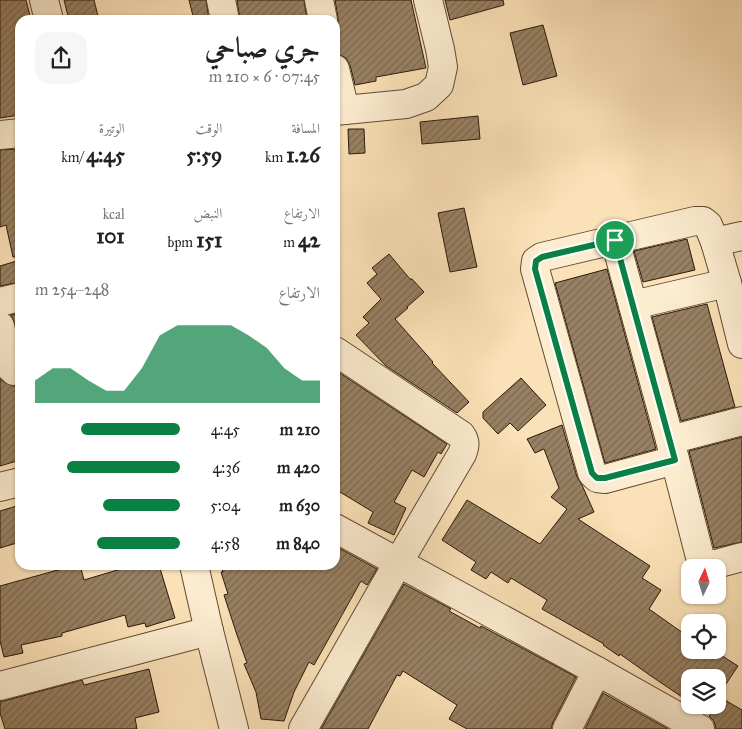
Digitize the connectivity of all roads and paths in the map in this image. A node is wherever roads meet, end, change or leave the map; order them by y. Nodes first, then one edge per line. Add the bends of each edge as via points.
1 (44, 0) edge
2 (221, 0) edge
3 (318, 0) edge
4 (428, 0) edge
5 (48, 15) edge
6 (224, 15) edge
7 (322, 15) edge
8 (340, 111) edge
9 (15, 134) edge
10 (0, 135) edge
11 (742, 236) edge
12 (615, 240) junction
13 (715, 242) junction
14 (727, 283) junction
15 (15, 298) edge
16 (0, 302) edge
17 (633, 305) junction
18 (0, 326) edge
19 (742, 344) edge
20 (340, 353) edge
21 (15, 371) edge
22 (742, 421) edge
23 (673, 450) junction
24 (15, 484) edge
25 (0, 488) edge
26 (340, 531) edge
27 (742, 557) edge
28 (398, 563) junction
29 (195, 570) edge
30 (209, 631) junction
31 (598, 671) junction
32 (0, 686) edge
33 (234, 729) edge
34 (303, 729) edge
35 (567, 729) edge
36 (700, 729) edge

1 - 5 street
2 - 6 street
3 - 7 street
4 - 8 street via 443,67 439,85 426,97 406,104
9 - 10 street
11 - 13 street
12 - 13 street via 703,221
12 - 17 street
12 - 23 street via 542,257 536,261 535,269 592,473 597,478 605,478
13 - 14 street
14 - 17 street
14 - 19 street
15 - 16 street
17 - 23 street
18 - 21 street via 9,366
20 - 28 street via 461,435 465,441 462,454
22 - 23 street
23 - 27 street via 700,557 705,564
24 - 25 street
26 - 28 street
28 - 31 street
28 - 34 street
29 - 30 street
30 - 32 street
30 - 33 street
31 - 35 street
31 - 36 street

